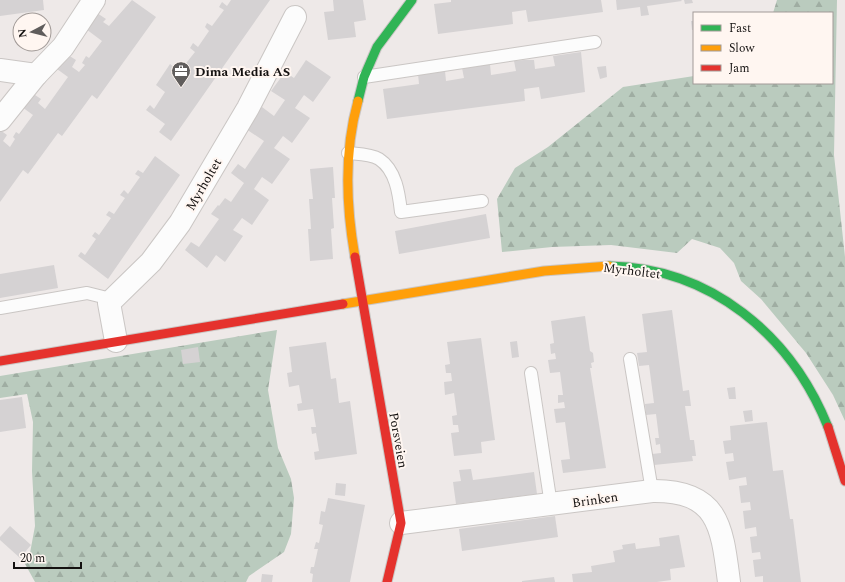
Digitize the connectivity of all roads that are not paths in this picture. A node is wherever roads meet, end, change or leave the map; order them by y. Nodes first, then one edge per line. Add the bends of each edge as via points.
1 (94, 0) edge
2 (412, 0) edge
3 (296, 17) dead end
4 (595, 42) dead end
5 (0, 70) edge
6 (36, 75) junction
7 (364, 77) junction
8 (0, 120) edge
9 (348, 153) junction
10 (482, 202) dead end
11 (361, 301) junction
12 (109, 303) junction
13 (0, 308) edge
14 (116, 342) junction
15 (630, 359) dead end
16 (0, 361) edge
17 (531, 373) dead end
18 (845, 481) edge
19 (652, 491) junction
20 (551, 505) junction
21 (401, 523) junction
22 (387, 582) edge
23 (729, 582) edge

1 - 6 street via 63,47
2 - 7 main road via 377,47
3 - 12 street, Myrholtet via 248,108 180,223 151,262
4 - 7 lane
5 - 6 street
6 - 8 street
7 - 9 main road
9 - 10 lane via 378,158 386,165 397,186 401,212
9 - 11 main road via 349,204
11 - 14 main road, Myrholtet
11 - 18 main road, Myrholtet via 584,266 629,267 663,273 705,289 742,312 774,339 800,372 820,408 837,449
11 - 21 main road, Porsveien
12 - 13 lane via 102,297 87,293
12 - 14 street
14 - 16 main road, Myrholtet
15 - 19 lane
17 - 20 lane
19 - 20 street, Brinken
19 - 23 street, Brinken via 672,491 690,495 716,518 722,537
20 - 21 street, Brinken
21 - 22 main road, Porsveien

